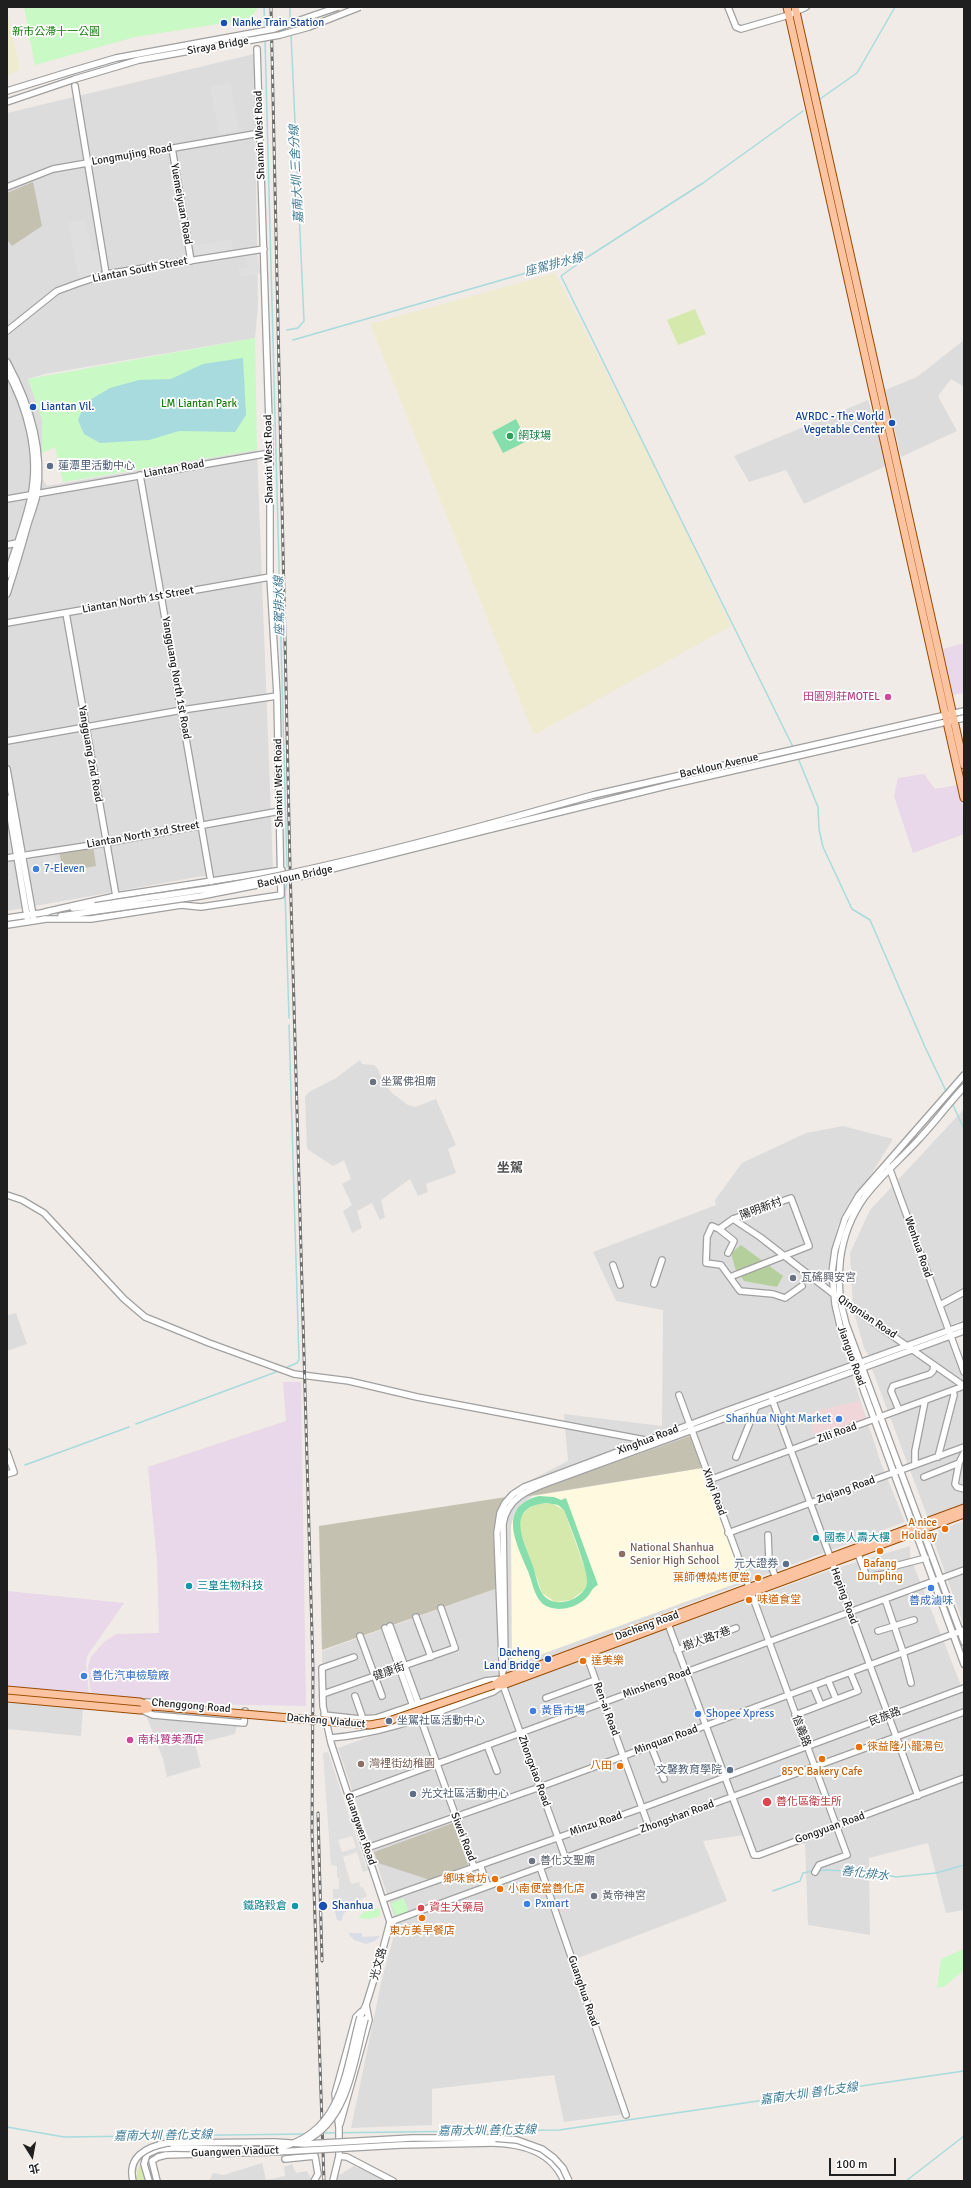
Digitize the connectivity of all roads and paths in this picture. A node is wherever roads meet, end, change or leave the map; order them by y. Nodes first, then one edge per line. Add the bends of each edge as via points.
1 (338, 7) edge
2 (360, 7) edge
3 (728, 7) edge
4 (787, 7) edge
5 (806, 7) edge
6 (796, 10) edge
7 (789, 15) junction
8 (257, 49) dead end
9 (75, 86) dead end
10 (7, 91) edge
11 (7, 102) edge
12 (260, 133) junction
13 (172, 148) junction
14 (88, 162) junction
15 (7, 187) edge
16 (264, 249) junction
17 (191, 261) junction
18 (106, 274) junction
19 (7, 331) edge
20 (7, 362) edge
21 (7, 371) edge
22 (270, 452) junction
23 (140, 475) junction
24 (34, 494) junction
25 (7, 499) edge
26 (17, 543) junction
27 (7, 545) edge
28 (9, 564) edge
29 (7, 575) edge
30 (270, 577) junction
31 (7, 594) edge
32 (161, 595) junction
33 (66, 613) junction
34 (7, 623) edge
35 (277, 696) junction
36 (182, 710) junction
37 (964, 711) edge
38 (949, 718) junction
39 (964, 718) edge
40 (85, 727) junction
41 (7, 741) edge
42 (964, 765) edge
43 (7, 769) edge
44 (7, 798) edge
45 (964, 798) edge
46 (280, 811) junction
47 (201, 825) junction
48 (490, 827) junction
49 (105, 843) junction
50 (19, 856) junction
51 (7, 858) edge
52 (282, 870) junction
53 (211, 882) junction
54 (116, 896) junction
55 (95, 908) junction
56 (45, 912) junction
57 (30, 914) junction
58 (7, 918) edge
59 (44, 919) junction
60 (31, 921) junction
61 (7, 925) edge
62 (964, 1075) edge
63 (964, 1087) edge
64 (886, 1164) junction
65 (891, 1168) junction
66 (7, 1195) edge
67 (733, 1219) junction
68 (719, 1229) junction
69 (728, 1253) dead end
70 (784, 1257) junction
71 (662, 1260) dead end
72 (613, 1265) dead end
73 (730, 1277) junction
74 (654, 1284) dead end
75 (620, 1285) dead end
76 (802, 1286) dead end
77 (964, 1292) edge
78 (834, 1294) junction
79 (840, 1299) junction
80 (940, 1306) junction
81 (964, 1325) edge
82 (964, 1331) edge
83 (950, 1333) junction
84 (911, 1347) junction
85 (934, 1365) junction
86 (861, 1366) junction
87 (855, 1368) junction
88 (964, 1372) edge
89 (964, 1386) edge
90 (953, 1391) junction
91 (679, 1395) dead end
92 (772, 1398) junction
93 (925, 1401) junction
94 (756, 1407) junction
95 (899, 1410) junction
96 (878, 1418) junction
97 (690, 1427) junction
98 (646, 1441) junction
99 (964, 1447) edge
100 (791, 1450) junction
101 (7, 1452) edge
102 (964, 1453) edge
103 (736, 1457) dead end
104 (938, 1457) junction
105 (959, 1464) junction
106 (915, 1465) junction
107 (900, 1470) junction
108 (894, 1472) junction
109 (7, 1474) edge
110 (924, 1476) dead end
111 (709, 1480) junction
112 (964, 1489) edge
113 (810, 1503) junction
114 (964, 1508) edge
115 (964, 1514) edge
116 (919, 1528) junction
117 (728, 1533) junction
118 (768, 1535) dead end
119 (858, 1554) junction
120 (926, 1558) junction
121 (831, 1561) junction
122 (964, 1570) edge
123 (776, 1578) junction
124 (941, 1578) junction
125 (934, 1581) junction
126 (750, 1592) junction
127 (885, 1599) junction
128 (441, 1608) dead end
129 (850, 1612) junction
130 (416, 1617) dead end
131 (914, 1620) dead end
132 (667, 1622) junction
133 (895, 1626) junction
134 (388, 1627) dead end
135 (736, 1628) dead end
136 (962, 1630) edge
137 (878, 1632) dead end
138 (953, 1634) junction
139 (360, 1636) dead end
140 (768, 1642) junction
141 (964, 1642) edge
142 (677, 1650) junction
143 (585, 1652) junction
144 (903, 1652) junction
145 (354, 1656) dead end
146 (431, 1657) junction
147 (964, 1664) edge
148 (870, 1665) junction
149 (402, 1667) junction
150 (686, 1672) junction
151 (850, 1672) junction
152 (375, 1677) junction
153 (595, 1680) junction
154 (828, 1680) junction
155 (502, 1682) junction
156 (911, 1684) dead end
157 (813, 1686) junction
158 (964, 1688) edge
159 (7, 1690) edge
160 (323, 1694) junction
161 (787, 1695) junction
162 (355, 1696) dead end
163 (382, 1696) dead end
164 (7, 1698) edge
165 (546, 1698) dead end
166 (836, 1699) junction
167 (604, 1703) junction
168 (416, 1705) junction
169 (821, 1705) junction
170 (140, 1706) junction
171 (152, 1706) joint
172 (964, 1712) edge
173 (324, 1715) junction
174 (795, 1715) junction
175 (888, 1716) junction
176 (420, 1717) junction
177 (363, 1719) junction
178 (705, 1726) junction
179 (520, 1733) junction
180 (896, 1737) junction
181 (330, 1738) junction
182 (487, 1746) junction
183 (651, 1746) junction
184 (807, 1747) junction
185 (623, 1756) junction
186 (436, 1764) junction
187 (814, 1766) junction
188 (497, 1771) dead end
189 (724, 1778) junction
190 (964, 1778) edge
191 (664, 1779) dead end
192 (540, 1787) junction
193 (349, 1796) junction
194 (918, 1796) junction
195 (731, 1797) junction
196 (642, 1808) junction
197 (455, 1817) junction
198 (836, 1826) junction
199 (649, 1827) junction
200 (558, 1838) junction
201 (367, 1848) junction
202 (565, 1857) junction
203 (480, 1865) junction
204 (474, 1867) junction
205 (540, 1867) junction
206 (815, 1872) dead end
207 (488, 1886) junction
208 (384, 1899) junction
209 (390, 1922) junction
210 (366, 2005) junction
211 (363, 2018) junction
212 (344, 2107) junction
213 (337, 2108) junction
214 (626, 2115) dead end
215 (339, 2128) junction
216 (273, 2152) junction
217 (339, 2156) junction
218 (285, 2159) dead end
219 (133, 2181) edge
220 (149, 2181) edge
221 (157, 2181) edge
222 (314, 2181) edge
223 (333, 2181) edge
224 (393, 2181) edge
225 (564, 2181) edge
226 (570, 2181) edge

1 - 10 street, Siraya Bridge, bridge via 274,28 116,58
2 - 11 street, Siraya Bridge, bridge via 309,27 280,35 139,60
3 - 7 street via 738,29
4 - 7 main road
5 - 6 street
6 - 7 street
6 - 38 main road via 868,327
7 - 38 main road
8 - 12 street, Shanxin West Road
9 - 14 street
12 - 13 street, Longmujing Road
12 - 16 street, Shanxin West Road
13 - 14 street, Longmujing Road
13 - 17 street, Yuemeiyuan Road
14 - 15 street, Longmujing Road via 53,169
14 - 18 street
16 - 17 street, Liantan South Street
16 - 22 street, Shanxin West Road
17 - 18 street, Liantan South Street
18 - 19 street, Liantan South Street via 58,291
20 - 24 street via 22,391 34,432 38,464
21 - 24 street via 18,393 30,431
22 - 23 street, Liantan Road
22 - 30 street, Shanxin West Road
23 - 24 street, Liantan Road
23 - 32 street, Yangguang North 1st Road
24 - 25 street, Liantan Road
24 - 26 street
24 - 31 street
26 - 27 street
26 - 28 street
28 - 29 street
30 - 32 street, Liantan North 1st Street
30 - 35 street, Shanxin West Road
32 - 33 street, Liantan North 1st Street
32 - 36 street, Yangguang North 1st Road
33 - 34 street, Liantan North 1st Street
33 - 40 street, Yangguang 2nd Road
35 - 36 street
35 - 46 street, Shanxin West Road
36 - 40 street
36 - 47 street, Yangguang North 1st Road
37 - 38 street
38 - 39 street
38 - 42 main road
38 - 45 main road
38 - 48 street, Backloun Avenue
38 - 48 street, Backloun Avenue via 793,750 593,796
40 - 41 street
40 - 49 street, Yangguang 2nd Road
43 - 50 street
44 - 50 street
46 - 47 street, Liantan North 3rd Street
46 - 52 street, Shanxin West Road
47 - 49 street, Liantan North 3rd Street
47 - 53 street, Yangguang North 1st Road
48 - 55 street, Backloun Bridge, bridge via 267,878
49 - 50 street, Liantan North 3rd Street
49 - 54 street, Yangguang 2nd Road
50 - 51 street, Liantan North 3rd Street
50 - 57 street
52 - 53 street
52 - 59 street, Shanxin West Road via 281,895 91,919
53 - 54 street
54 - 56 street
55 - 56 street
55 - 59 street
56 - 57 street
57 - 58 street
57 - 60 street
59 - 60 street
60 - 61 street
62 - 64 street, Jianguo Road
63 - 65 street, Jianguo Road
64 - 65 street
64 - 78 street, Jianguo Road via 859,1195 841,1228 833,1261
65 - 79 street, Jianguo Road via 865,1197 847,1230 839,1262
65 - 80 street, Wenhua Road
66 - 98 street via 22,1200 44,1213 145,1317 210,1343 294,1374 349,1381
67 - 68 street, 陽明新村
67 - 70 street, Qingnian Road
67 - 70 street, 陽明新村 via 791,1198 809,1246
68 - 69 street via 734,1241
68 - 73 street, 陽明新村 via 712,1226 707,1237 706,1263 721,1265
70 - 73 street, 陽明新村
70 - 78 street, Qingnian Road
71 - 74 street
72 - 75 street
73 - 76 street, 陽明新村 via 740,1291 773,1294 785,1298
77 - 80 street
78 - 79 street, Qingnian Road
78 - 87 street, Jianguo Road via 838,1316
79 - 84 street, Qingnian Road
79 - 86 street, Jianguo Road
80 - 83 street, Wenhua Road
81 - 83 street, Xinghua Road
82 - 83 street, Xinghua Road
83 - 84 street, Xinghua Road
83 - 88 street
84 - 85 street, Qingnian Road
84 - 86 street, Xinghua Road
85 - 89 street, Qingnian Road
85 - 95 street via 930,1374 893,1386 891,1391
86 - 87 street, Xinghua Road
86 - 96 street, Jianguo Road
87 - 92 street, Xinghua Road
87 - 96 street, Jianguo Road
89 - 90 street, Zili Road
90 - 93 street, Zili Road
90 - 104 street
91 - 97 street, Xinyi Road
92 - 94 street, Xinghua Road
92 - 97 street, Xinghua Road
92 - 100 street, Heping Road
93 - 95 street, Zili Road
93 - 106 street via 915,1451
94 - 97 street, Xinghua Road
94 - 103 street
95 - 96 street, Zili Road
96 - 100 street, Zili Road
96 - 107 street, Jianguo Road
96 - 108 street, Jianguo Road
97 - 98 street, Xinghua Road
97 - 111 street, Xinyi Road
97 - 155 street, Xinghua Road via 530,1489 520,1494 511,1504 503,1524 505,1660
98 - 155 street, Xinghua Road via 524,1487 505,1503 500,1513 497,1533
99 - 104 street, Ziqiang Road
100 - 111 street, Zili Road
100 - 113 street, Heping Road
101 - 109 street via 14,1472
102 - 105 street
104 - 106 street, Ziqiang Road
105 - 110 street
105 - 112 street via 954,1484
106 - 107 street, Ziqiang Road
107 - 108 street, Ziqiang Road
107 - 116 street, Jianguo Road
108 - 113 street, Ziqiang Road
108 - 116 street, Jianguo Road
111 - 117 street, Xinyi Road
113 - 117 street, Ziqiang Road
113 - 121 street, Heping Road
114 - 116 main road, Dacheng Road
115 - 116 main road, Dacheng Road
116 - 119 main road, Dacheng Road
116 - 120 street, Jianguo Road
116 - 121 main road, Dacheng Road
116 - 124 street, Jianguo Road
117 - 126 street, Xinyi Road
118 - 123 street via 769,1561
119 - 120 street via 866,1577
119 - 121 main road, Dacheng Road
120 - 125 street, Jianguo Road
121 - 123 main road, Dacheng Road
121 - 126 main road, Dacheng Road
121 - 129 street, Heping Road
122 - 124 street, Minsheng Road
123 - 126 main road, Dacheng Road
124 - 125 street, Minsheng Road
124 - 136 street, Jianguo Road
125 - 127 street, Minsheng Road
125 - 138 street, Jianguo Road
126 - 132 main road, Dacheng Road
126 - 140 street, Xinyi Road
127 - 129 street, Minsheng Road
127 - 133 street
128 - 146 street, 健康街 via 455,1648
129 - 140 street, Minsheng Road
129 - 148 street, Heping Road
130 - 146 street
131 - 133 street
132 - 142 street
132 - 143 main road, Dacheng Road
133 - 137 street
133 - 144 street
134 - 149 street
135 - 142 street, 樹人路7巷
136 - 138 street, Minquan Road
136 - 141 street, Jianguo Road
138 - 144 street, Minquan Road
138 - 147 street, Jianguo Road
139 - 152 street
140 - 150 street, Minsheng Road
140 - 161 street, Xinyi Road
142 - 150 street
143 - 153 street, Ren-ai Road
143 - 155 main road, Dacheng Road
144 - 148 street, Minquan Road
144 - 156 street
145 - 160 street, Guangwen Road via 322,1668
146 - 149 street, 健康街
148 - 151 street, Minquan Road
148 - 175 street, Heping Road
149 - 152 street, 健康街
149 - 168 street
150 - 167 street, Minsheng Road
150 - 178 street
151 - 154 street, Minquan Road
151 - 166 street via 858,1692
152 - 160 street, 健康街
152 - 163 street
153 - 165 street
153 - 167 street, Ren-ai Road
154 - 157 street, Minquan Road
154 - 166 street
155 - 168 street, Dacheng Road via 485,1680
155 - 171 main road, Dacheng Viaduct, bridge via 386,1722 370,1725
155 - 176 street, Dacheng Road via 493,1692
155 - 179 street, Zhongxiao Road
157 - 161 street, Minquan Road
157 - 169 street
158 - 175 street, 民族路
159 - 170 main road, Chenggong Road
160 - 173 street, Guangwen Road
161 - 174 street, 信義路
161 - 178 street, Minquan Road
162 - 177 street
164 - 170 main road, Chenggong Road
166 - 169 street
167 - 179 street, Minsheng Road
167 - 185 street, Ren-ai Road
168 - 177 street, Dacheng Road via 379,1718
169 - 174 street
170 - 170 street, Chenggong Road via 153,1715 244,1723 245,1711
170 - 171 main road, Chenggong Road
172 - 180 street, Zhongshan Road
173 - 177 street, Dacheng Road
173 - 181 street, Guangwen Road
174 - 184 street, 信義路
175 - 180 street, Heping Road
175 - 184 street, 民族路
176 - 181 street, Dacheng Road via 370,1733
176 - 186 street, Siwei Road
178 - 183 street, Minquan Road
178 - 189 street
179 - 182 street, Minsheng Road
179 - 192 street, Zhongxiao Road
180 - 187 street, Zhongshan Road
180 - 194 street, Heping Road
181 - 193 street, Guangwen Road
182 - 186 street, Minsheng Road
182 - 188 street
183 - 185 street, Minquan Road
183 - 191 street
184 - 187 street, 信義路
184 - 189 street, Minzu Road
185 - 192 street, Minquan Road
185 - 196 street, Ren-ai Road
186 - 193 street, Minsheng Road
186 - 197 street, Siwei Road
187 - 195 street, Zhongshan Road
187 - 198 street
189 - 195 street
189 - 196 street, Minzu Road
190 - 194 street, Gongyuan Road
192 - 197 street, Minquan Road
192 - 200 street, Zhongxiao Road
193 - 201 street, Guangwen Road
194 - 198 street, Gongyuan Road
195 - 198 street, Gongyuan Road via 754,1855
195 - 199 street, Zhongshan Road
196 - 199 street, Ren-ai Road
196 - 200 street, Minzu Road
197 - 201 street, Minquan Road
197 - 204 street, Siwei Road
198 - 206 street via 847,1855 819,1865
199 - 202 street, Zhongshan Road
200 - 202 street, Zhongxiao Road
200 - 203 street, Minzu Road
201 - 208 street, Guangwen Road
202 - 205 street, Zhongshan Road
203 - 204 street, Minzu Road
203 - 207 street
204 - 208 street, Minzu Road
205 - 207 street, Zhongshan Road
205 - 214 street, Guanghua Road
207 - 209 street, Zhongshan Road
208 - 209 street, Guangwen Road
209 - 210 street, 光文路
210 - 211 street
210 - 212 street via 369,2020
210 - 213 street via 356,2017 336,2094
211 - 216 street, Guangwen Viaduct, bridge via 343,2097 330,2121 314,2136 292,2147
211 - 220 street, Guangwen Viaduct, bridge via 332,2112 308,2136 280,2148 266,2150 158,2149 147,2154 144,2164
212 - 213 street
212 - 215 street
213 - 215 street
215 - 217 street
216 - 221 street, Guangwen Viaduct, bridge via 166,2155 152,2161
216 - 225 street, bridge via 401,2145 513,2143 540,2153 552,2162
217 - 223 street
217 - 224 street via 347,2157
218 - 222 street via 315,2156 318,2174
219 - 226 street, bridge via 134,2162 140,2152 167,2143 306,2144 412,2138 493,2138 517,2140 542,2149 563,2168

